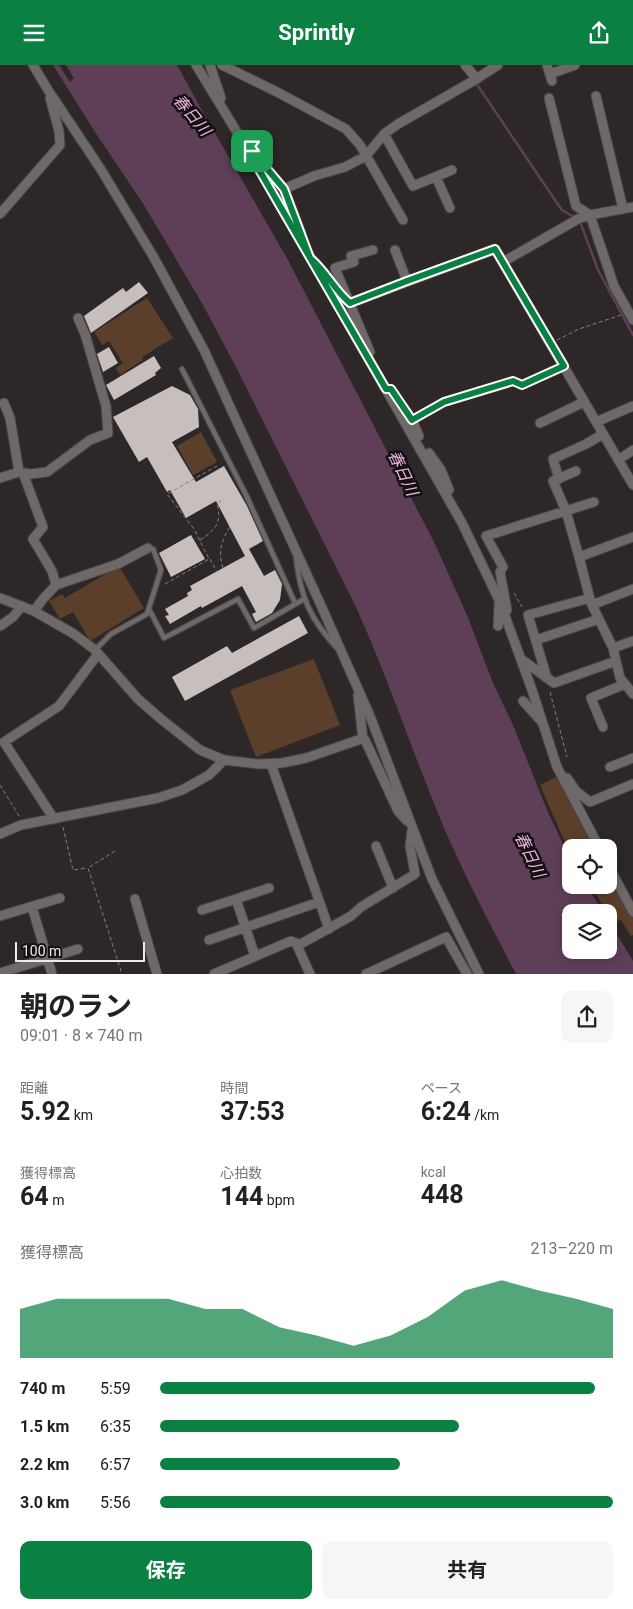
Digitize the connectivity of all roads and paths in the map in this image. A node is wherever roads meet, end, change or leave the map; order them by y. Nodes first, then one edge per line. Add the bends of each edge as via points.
1 (26, 65) edge
2 (33, 65) edge
3 (196, 65) edge
4 (210, 65) edge
5 (222, 65) edge
6 (465, 65) edge
7 (498, 65) edge
8 (575, 65) edge
9 (550, 73) edge
10 (477, 79) junction
11 (41, 80) junction
12 (48, 90) junction
13 (596, 96) dead end
14 (549, 98) dead end
15 (226, 113) junction
16 (384, 134) junction
17 (247, 149) junction
18 (366, 157) junction
19 (452, 171) dead end
20 (436, 177) junction
21 (284, 189) junction
22 (633, 207) edge
23 (450, 208) dead end
24 (623, 209) junction
25 (0, 214) edge
26 (590, 215) junction
27 (403, 219) dead end
28 (374, 249) dead end
29 (395, 249) dead end
30 (310, 257) junction
31 (503, 262) junction
32 (407, 281) junction
33 (350, 303) junction
34 (618, 316) dead end
35 (78, 318) dead end
36 (633, 320) edge
37 (551, 343) junction
38 (376, 363) junction
39 (564, 366) junction
40 (182, 369) dead end
41 (378, 374) junction
42 (389, 389) junction
43 (584, 402) junction
44 (4, 403) dead end
45 (633, 406) edge
46 (412, 420) junction
47 (540, 423) dead end
48 (596, 423) junction
49 (603, 434) junction
50 (422, 448) junction
51 (633, 450) edge
52 (618, 460) junction
53 (217, 466) dead end
54 (576, 471) dead end
55 (21, 472) junction
56 (0, 478) edge
57 (559, 479) junction
58 (633, 485) edge
59 (223, 499) dead end
60 (594, 502) dead end
61 (566, 511) junction
62 (230, 527) dead end
63 (633, 537) edge
64 (200, 541) junction
65 (296, 548) junction
66 (150, 549) joint
67 (579, 557) junction
68 (209, 559) junction
69 (223, 568) dead end
70 (216, 572) dead end
71 (56, 585) junction
72 (511, 588) dead end
73 (155, 589) junction
74 (633, 589) edge
75 (0, 598) edge
76 (304, 599) junction
77 (500, 601) junction
78 (591, 601) junction
79 (295, 603) junction
80 (22, 606) junction
81 (149, 609) junction
82 (34, 611) junction
83 (528, 615) junction
84 (506, 617) junction
85 (599, 619) junction
86 (0, 626) edge
87 (498, 626) dead end
88 (536, 640) junction
89 (633, 641) edge
90 (613, 648) junction
91 (97, 652) junction
92 (344, 657) junction
93 (521, 659) junction
94 (616, 661) junction
95 (547, 678) junction
96 (357, 685) junction
97 (628, 685) edge
98 (633, 694) edge
99 (523, 701) dead end
100 (544, 724) junction
101 (603, 727) dead end
102 (363, 740) junction
103 (568, 757) dead end
104 (633, 758) edge
105 (224, 760) junction
106 (271, 763) junction
107 (557, 767) junction
108 (610, 767) dead end
109 (633, 784) edge
110 (0, 785) edge
111 (58, 818) junction
112 (25, 824) junction
113 (411, 827) junction
114 (0, 834) edge
115 (594, 839) edge
116 (376, 846) dead end
117 (115, 851) dead end
118 (88, 868) junction
119 (617, 882) edge
120 (269, 888) dead end
121 (392, 888) junction
122 (60, 898) dead end
123 (135, 899) dead end
124 (236, 899) junction
125 (320, 903) junction
126 (32, 907) junction
127 (202, 910) dead end
128 (633, 912) edge
129 (0, 916) edge
130 (246, 928) junction
131 (329, 929) junction
132 (209, 940) dead end
133 (297, 946) junction
134 (78, 949) dead end
135 (255, 956) junction
136 (48, 959) junction
137 (385, 971) edge
138 (0, 973) edge
139 (52, 974) edge
140 (122, 974) edge
141 (157, 974) edge
142 (214, 974) edge
143 (310, 974) edge
144 (366, 974) edge
145 (467, 974) edge
146 (479, 974) edge

1 - 11 street
2 - 11 street
3 - 15 street
4 - 15 street
5 - 18 street via 338,124 353,136
6 - 10 street
7 - 10 street
8 - 9 street
10 - 16 street
11 - 12 street
12 - 25 street via 60,145
12 - 65 street via 100,168 180,305
13 - 24 street
14 - 26 street via 576,206
15 - 17 street
16 - 18 street
16 - 20 street via 413,186
17 - 21 street
17 - 30 street
18 - 21 street
18 - 27 street
19 - 20 street
20 - 23 street
21 - 30 street
22 - 24 street
24 - 26 street
26 - 31 street
26 - 36 street via 614,286
28 - 33 street via 351,256 354,262 335,268
29 - 32 street
30 - 33 street
30 - 41 street
31 - 32 street via 495,249
31 - 37 street
32 - 33 street
33 - 38 street
34 - 37 path via 579,329
35 - 55 street via 106,405 108,433 90,440 47,472 30,475
37 - 39 street
38 - 41 street
38 - 42 street
39 - 43 street
39 - 46 path via 522,385 513,381 444,402
40 - 79 lane via 247,497
41 - 42 street
42 - 46 street
42 - 50 street
43 - 47 street
43 - 48 street
44 - 55 street
45 - 48 street
46 - 50 street
48 - 49 street
49 - 52 street
49 - 57 street via 552,459
50 - 77 street
51 - 52 street
52 - 58 street
53 - 64 path via 167,493
54 - 57 street
55 - 56 street
55 - 71 street via 42,527 34,539
57 - 61 street via 553,481
59 - 64 path via 216,504 220,515 216,526
60 - 61 street
61 - 67 street
61 - 84 street via 486,536 503,567 500,572
62 - 69 path via 220,552
63 - 67 street
64 - 68 path
65 - 76 lane via 298,581
65 - 92 street
66 - 71 street via 118,564
66 - 73 lane via 162,570
67 - 78 street
68 - 70 path
68 - 73 path
71 - 82 street
72 - 83 path
73 - 81 lane
74 - 78 street
75 - 80 street
76 - 79 lane
76 - 92 lane via 324,634
77 - 84 street
77 - 87 street
78 - 83 street
78 - 85 street
79 - 81 lane via 254,629 238,599 164,638
80 - 82 street
80 - 86 street
81 - 91 lane via 147,614 111,634
82 - 91 street via 74,634
83 - 88 street
84 - 93 street
85 - 88 street
85 - 90 street
88 - 95 street
89 - 90 street
90 - 94 street
91 - 105 street via 138,699 161,719 200,750
91 - 111 street via 59,706 4,742
92 - 96 street
93 - 95 street
93 - 100 street
94 - 95 street via 554,683
94 - 97 street via 620,678
95 - 103 path
96 - 102 street
96 - 113 street
97 - 98 street
97 - 101 street via 591,698
99 - 100 street
100 - 107 street
102 - 106 street via 306,758
102 - 113 street via 398,811
104 - 108 street
105 - 106 street
105 - 111 street via 209,775 182,790 158,798
106 - 125 street
107 - 109 street via 576,791 590,802
107 - 115 street
110 - 112 path
111 - 112 street
111 - 118 path via 73,870
112 - 114 street
113 - 121 street via 410,846 415,874
113 - 146 street via 432,879
116 - 121 street
117 - 118 path
118 - 140 path
119 - 128 street
120 - 124 street
121 - 131 street
122 - 126 street
123 - 141 street
124 - 127 street
124 - 130 street
125 - 130 street
125 - 131 street
126 - 129 street
126 - 136 street
130 - 132 street
130 - 135 street
131 - 133 street
133 - 135 street via 291,941
133 - 143 street
134 - 136 street
135 - 142 street
136 - 138 street
136 - 139 street
137 - 144 street
137 - 145 street via 422,947 446,937

